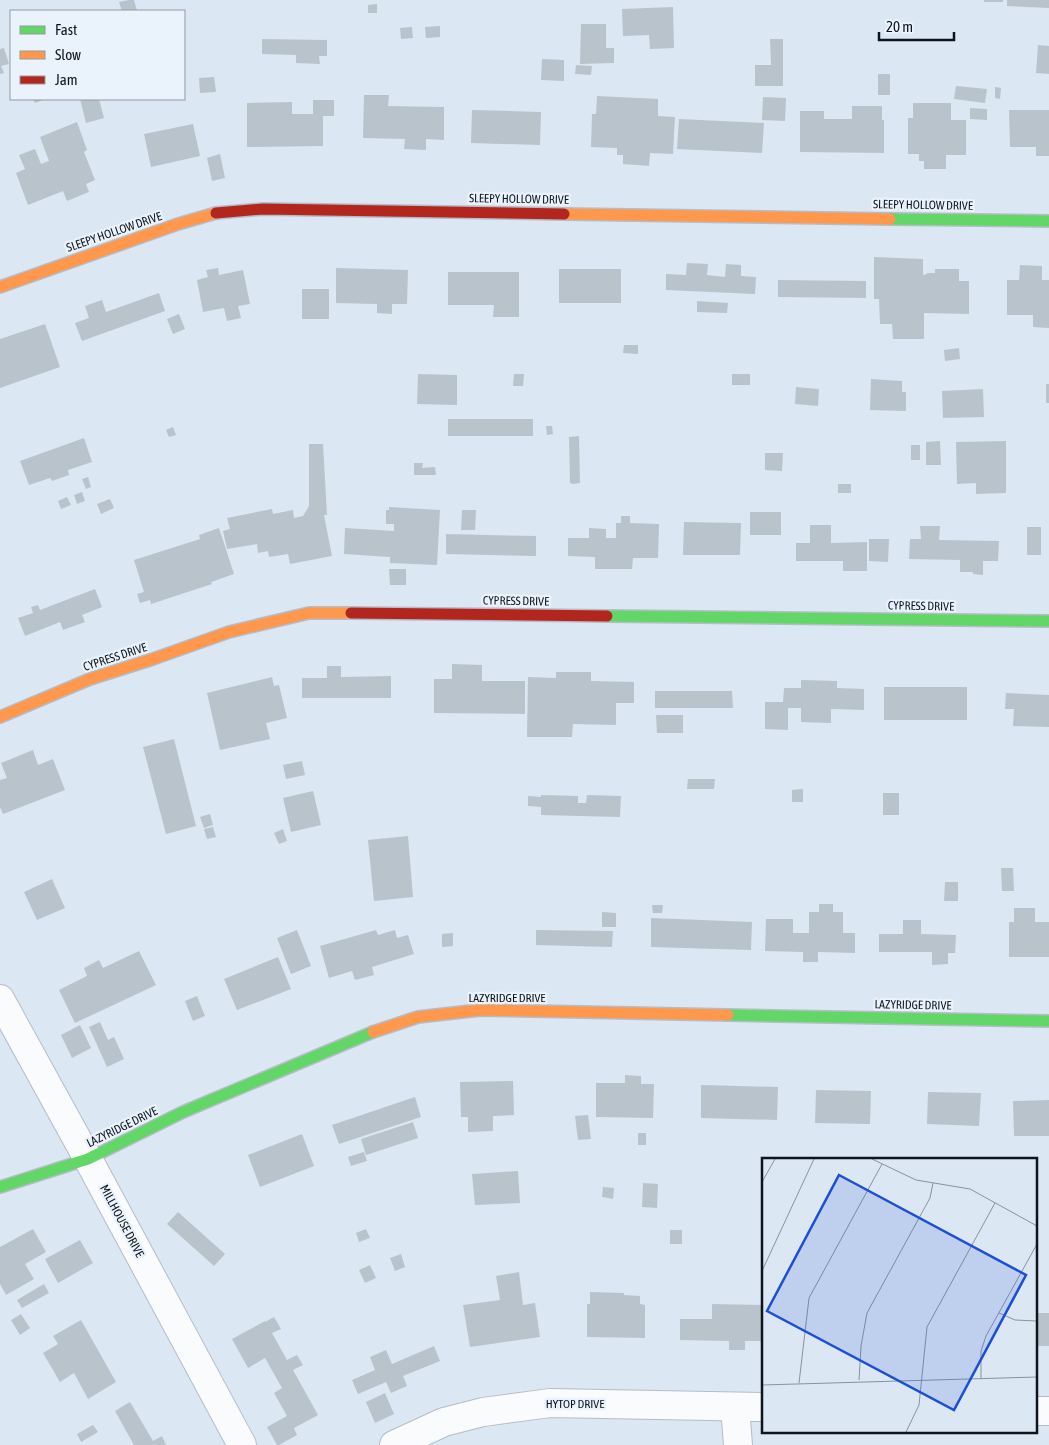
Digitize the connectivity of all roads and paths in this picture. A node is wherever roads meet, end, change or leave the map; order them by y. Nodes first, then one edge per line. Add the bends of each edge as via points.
1 (1049, 221) edge
2 (0, 287) edge
3 (1049, 622) edge
4 (0, 717) edge
5 (0, 999) edge
6 (1049, 1021) edge
7 (88, 1159) junction
8 (0, 1186) edge
9 (735, 1407) junction
10 (762, 1407) edge
11 (1036, 1411) edge
12 (1049, 1411) edge
13 (242, 1445) edge
14 (394, 1445) edge
15 (738, 1445) edge

1 - 2 street, SLEEPY HOLLOW DRIVE via 263,209 217,214 178,224
3 - 4 street, CYPRESS DRIVE via 309,612 229,632 90,679
5 - 7 street, MILLHOUSE DRIVE
6 - 7 street, LAZYRIDGE DRIVE via 480,1010 418,1017 364,1035 183,1112
7 - 8 street, LAZYRIDGE DRIVE
7 - 13 street, MILLHOUSE DRIVE
9 - 10 street, HYTOP DRIVE
9 - 14 street, HYTOP DRIVE via 550,1403 483,1412 444,1422
9 - 15 street
11 - 12 street

